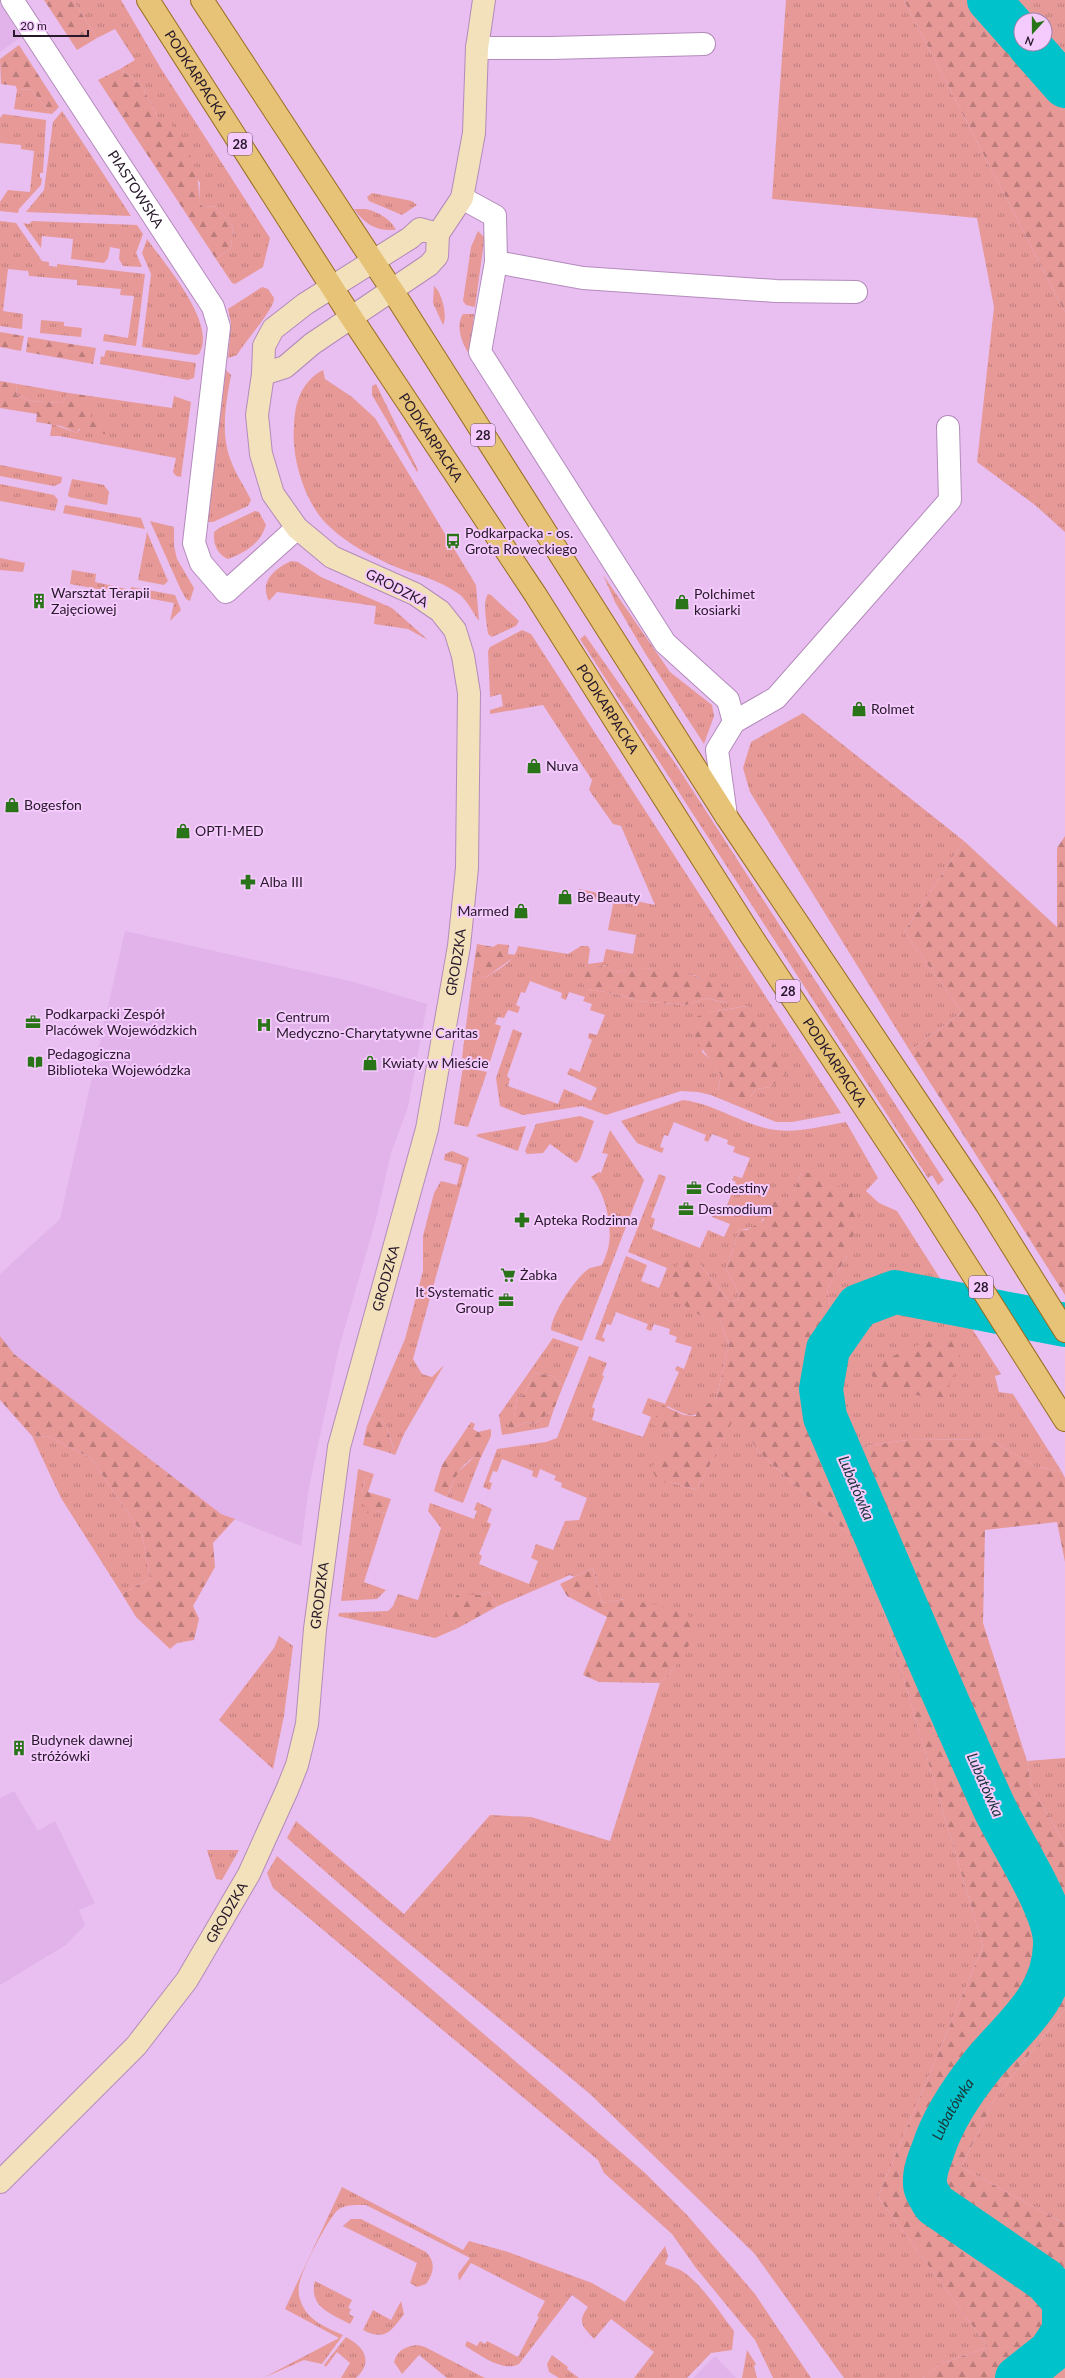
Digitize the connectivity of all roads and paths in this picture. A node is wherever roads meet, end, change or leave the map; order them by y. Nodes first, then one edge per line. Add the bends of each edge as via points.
1 (12, 0) edge
2 (148, 0) edge
3 (202, 0) edge
4 (484, 0) edge
5 (704, 44) dead end
6 (477, 48) junction
7 (462, 198) junction
8 (438, 234) junction
9 (373, 262) junction
10 (496, 262) junction
11 (332, 287) junction
12 (392, 290) junction
13 (856, 292) dead end
14 (352, 317) junction
15 (263, 374) junction
16 (948, 426) dead end
17 (297, 528) junction
18 (734, 722) junction
19 (726, 816) junction
20 (1065, 1331) edge
21 (1065, 1420) edge
22 (0, 2182) edge

1 - 17 street, PIASTOWSKA via 213,307 219,327 194,543 201,563 226,592
2 - 11 main road, PODKARPACKA / 28
3 - 9 main road, 28
4 - 6 street
5 - 6 street
6 - 7 street via 474,133
7 - 8 street
7 - 10 street via 495,216
8 - 9 street, GRODZKA via 420,229
8 - 12 street via 437,256 416,275
9 - 11 street, GRODZKA
9 - 12 main road, 28
10 - 13 street via 583,278 776,292
10 - 18 street via 480,352 665,643 728,700
11 - 14 main road, PODKARPACKA / 28
11 - 15 street, GRODZKA via 273,329 264,346
12 - 14 street
12 - 19 main road, 28
14 - 15 street via 302,351 285,367
14 - 21 main road, PODKARPACKA / 28 via 526,581 750,934 923,1196
15 - 17 street, GRODZKA via 257,415 261,454 274,494
16 - 18 street via 950,500 776,698
17 - 22 street, GRODZKA via 332,557 415,594 440,611 455,630 463,656 469,693 467,868 458,946 433,1098 427,1129 340,1447 315,1629 307,1724 297,1765 238,1895 187,1980 136,2046
18 - 19 street via 717,750
19 - 20 main road, 28 via 986,1204

